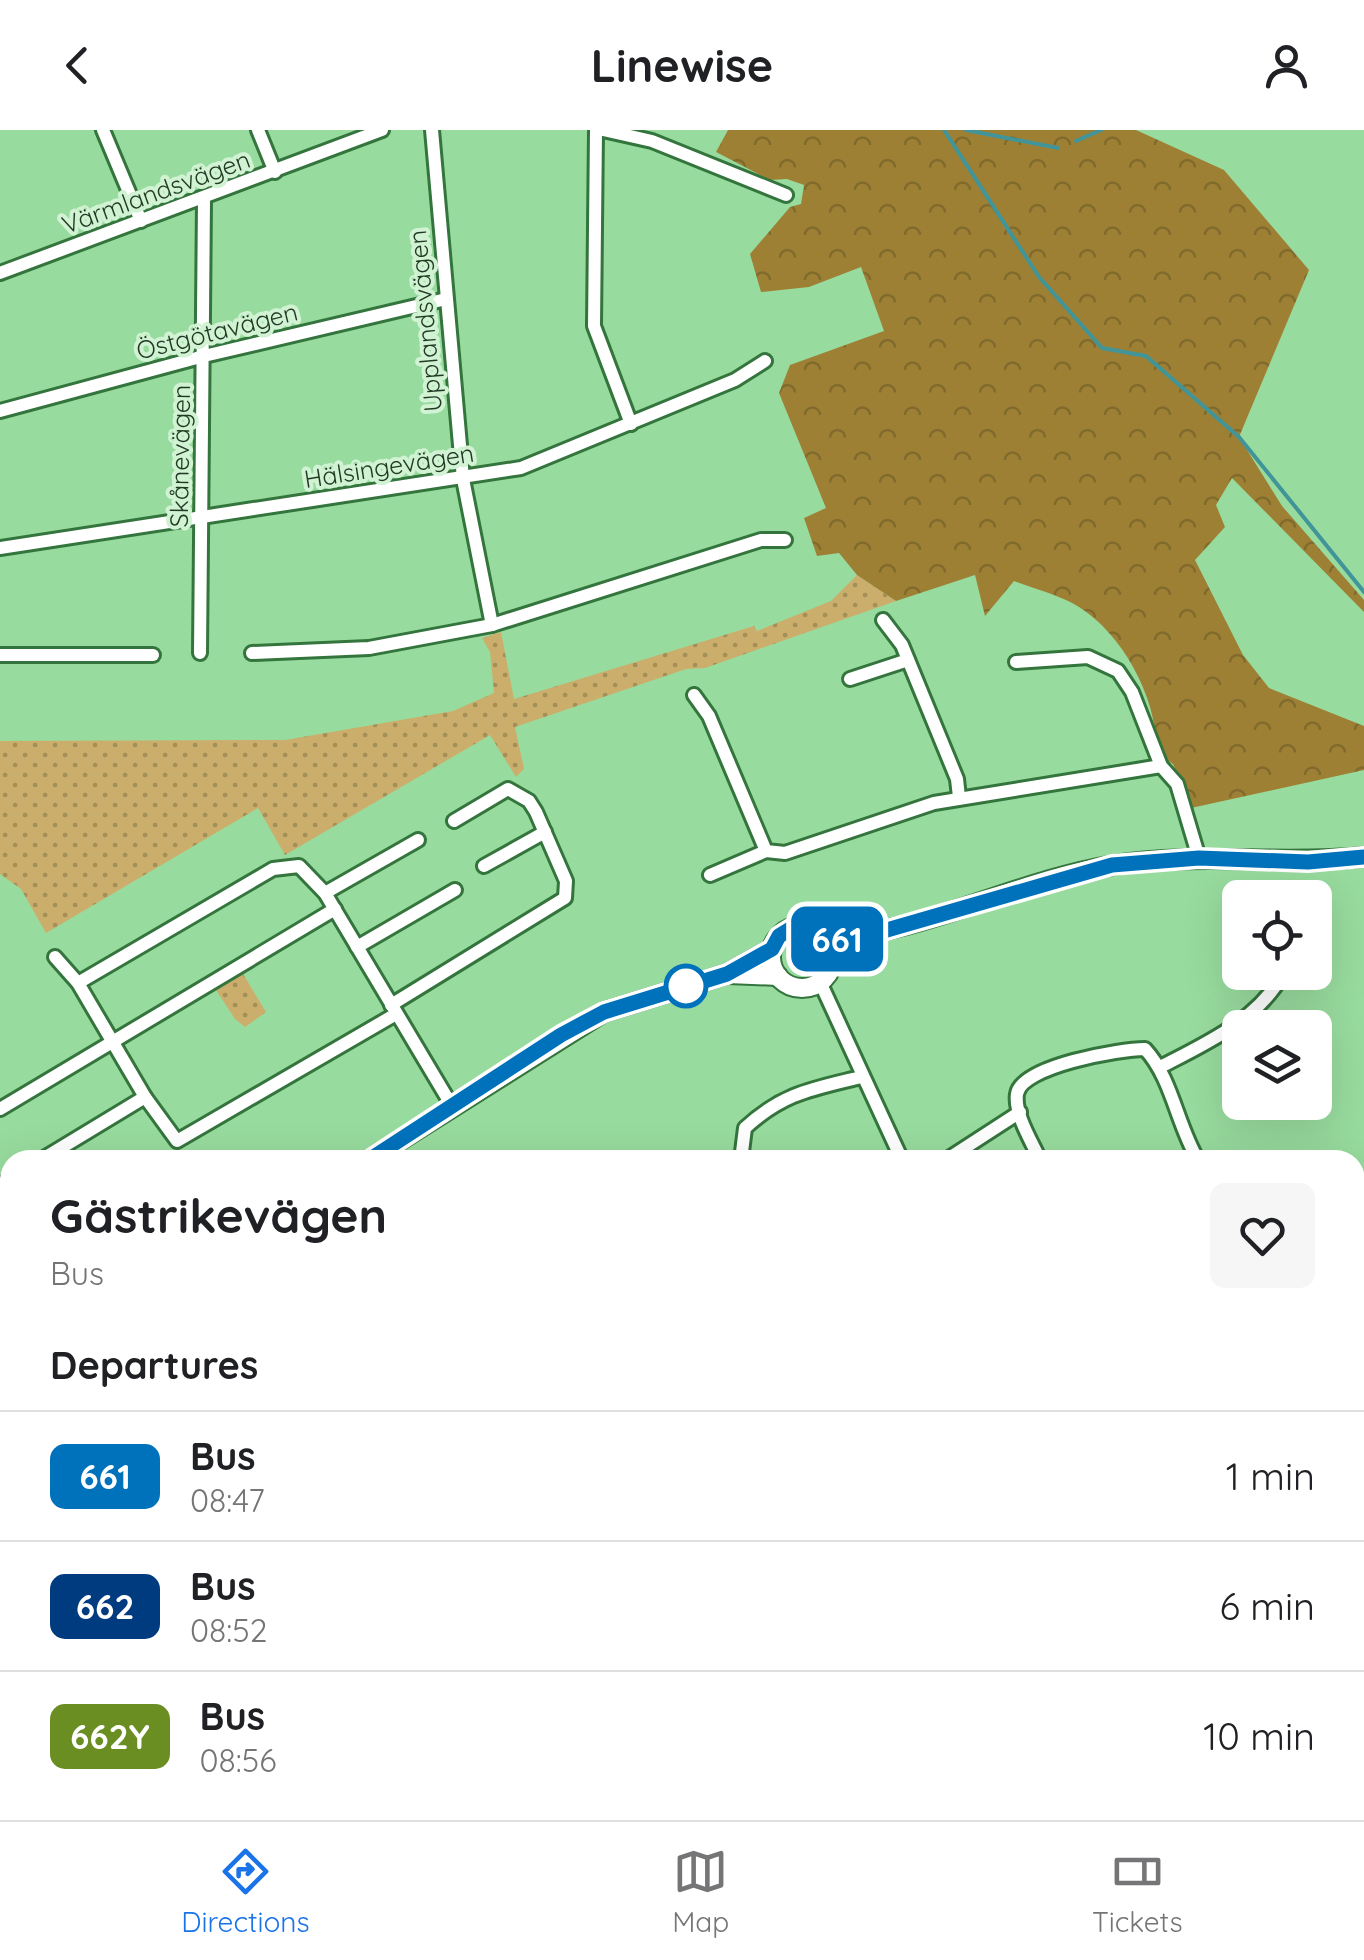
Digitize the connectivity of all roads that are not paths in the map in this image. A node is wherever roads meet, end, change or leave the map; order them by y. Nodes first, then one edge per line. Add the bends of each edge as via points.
1 (102, 130) edge
2 (258, 130) edge
3 (382, 130) edge
4 (432, 130) edge
5 (600, 130) edge
6 (275, 172) junction
7 (786, 195) dead end
8 (204, 200) junction
9 (140, 222) junction
10 (0, 273) edge
11 (446, 299) junction
12 (204, 356) junction
13 (765, 360) dead end
14 (0, 412) edge
15 (632, 424) junction
16 (462, 479) junction
17 (201, 517) junction
18 (784, 540) dead end
19 (0, 548) edge
20 (883, 620) dead end
21 (492, 626) junction
22 (252, 652) dead end
23 (200, 653) dead end
24 (0, 655) edge
25 (153, 655) dead end
26 (908, 660) junction
27 (1016, 662) dead end
28 (850, 679) dead end
29 (694, 695) dead end
30 (1161, 766) junction
31 (959, 797) junction
32 (454, 821) dead end
33 (545, 832) junction
34 (418, 840) dead end
35 (766, 851) junction
36 (1364, 857) edge
37 (1199, 858) junction
38 (484, 866) dead end
39 (710, 875) dead end
40 (455, 890) dead end
41 (325, 894) junction
42 (335, 910) junction
43 (873, 934) junction
44 (827, 939) junction
45 (357, 947) junction
46 (772, 949) junction
47 (54, 957) dead end
48 (832, 961) junction
49 (727, 974) junction
50 (778, 976) junction
51 (78, 983) junction
52 (815, 984) junction
53 (1275, 990) edge
54 (394, 1009) junction
55 (112, 1041) junction
56 (1160, 1067) junction
57 (861, 1077) junction
58 (145, 1097) junction
59 (452, 1106) junction
60 (0, 1109) edge
61 (1020, 1112) junction
62 (58, 1150) edge
63 (384, 1150) edge
64 (742, 1150) edge
65 (897, 1150) edge
66 (961, 1150) edge
67 (1036, 1150) edge
68 (1192, 1150) edge

1 - 9 street
2 - 6 street
3 - 6 street, Värmlandsvägen
4 - 11 street, Upplandsvägen
5 - 7 street via 652,141
5 - 15 street via 594,326
6 - 8 street, Värmlandsvägen
8 - 9 street, Värmlandsvägen
8 - 12 street, Skånevägen
9 - 10 street, Värmlandsvägen
11 - 12 street, Östgötavägen
11 - 16 street, Upplandsvägen
12 - 14 street, Östgötavägen
12 - 17 street, Skånevägen
13 - 15 street, Hälsingevägen via 736,380
15 - 16 street, Hälsingevägen via 521,468
16 - 17 street, Hälsingevägen
16 - 21 street, Upplandsvägen
17 - 19 street, Hälsingevägen
17 - 23 street, Skånevägen
18 - 21 street via 762,540
20 - 26 street
21 - 22 street via 369,648
24 - 25 street
26 - 28 street
26 - 31 street
27 - 30 street via 1088,657 1118,672
29 - 35 street
30 - 31 street
30 - 37 street via 1176,784
31 - 35 street via 785,853
32 - 33 street via 508,788 529,800
33 - 38 street
33 - 54 street via 566,881 565,898
34 - 41 street
35 - 39 street
36 - 37 main road
37 - 43 main road via 1112,865
40 - 45 street
41 - 42 street
41 - 51 street via 300,866 274,868
42 - 45 street
42 - 55 street
43 - 44 main road
43 - 48 main road
44 - 46 main road via 800,926 785,931
44 - 48 main road
45 - 54 street
46 - 49 main road
46 - 50 main road
47 - 51 street
48 - 52 main road
49 - 50 main road
49 - 59 main road via 604,1012
50 - 52 main road via 789,984
51 - 55 street
52 - 57 street
53 - 56 street via 1213,1040
54 - 58 street via 177,1141
54 - 59 street
55 - 58 street
55 - 60 street
56 - 61 street via 1145,1048 1042,1070 1021,1083
56 - 68 street
57 - 64 street via 768,1106 745,1128
57 - 65 street
58 - 62 street
59 - 63 main road
61 - 66 street
61 - 67 street

